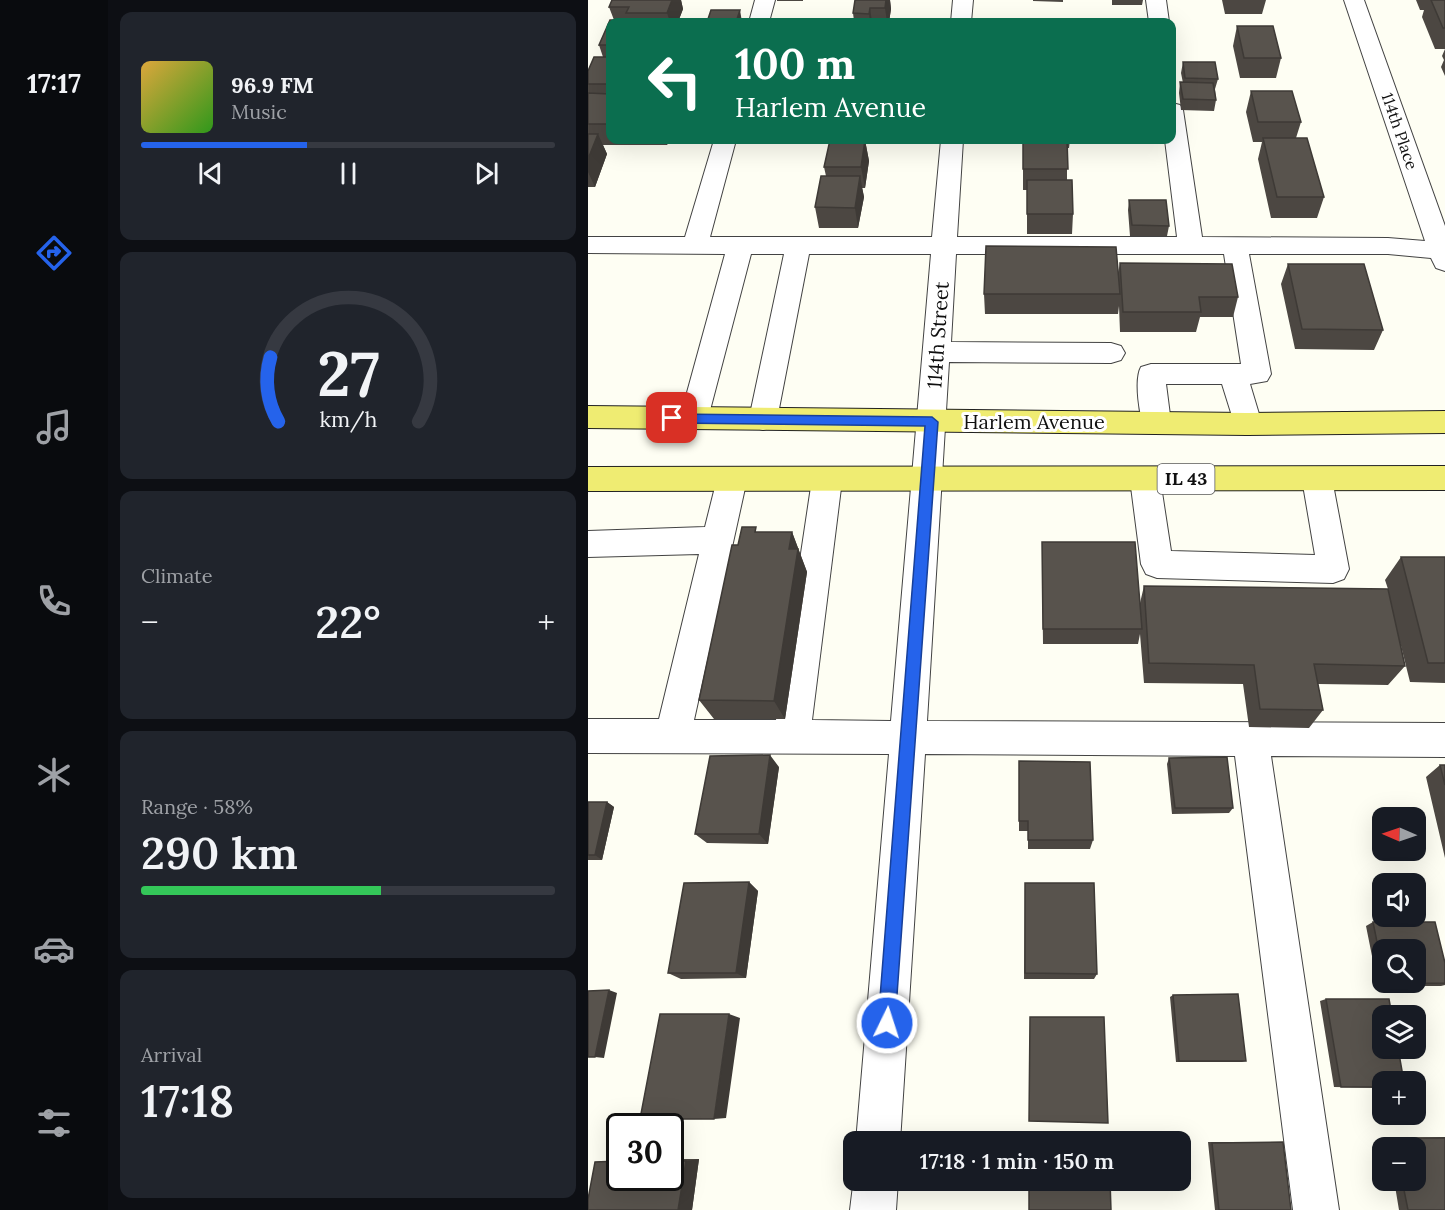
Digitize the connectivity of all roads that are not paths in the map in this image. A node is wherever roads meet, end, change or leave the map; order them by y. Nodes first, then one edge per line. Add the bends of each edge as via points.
1 (765, 0) edge
2 (963, 0) edge
3 (1156, 0) edge
4 (1354, 0) edge
5 (760, 18) edge
6 (961, 18) edge
7 (1158, 18) edge
8 (1176, 139) edge
9 (724, 144) edge
10 (952, 144) edge
11 (588, 245) edge
12 (695, 246) junction
13 (740, 246) junction
14 (798, 246) junction
15 (944, 246) junction
16 (1191, 247) junction
17 (1235, 247) junction
18 (1444, 254) edge
19 (936, 352) junction
20 (1111, 353) dead end
21 (1233, 374) junction
22 (588, 417) edge
23 (693, 418) junction
24 (763, 419) junction
25 (932, 422) junction
26 (1445, 422) edge
27 (1156, 423) junction
28 (1247, 423) junction
29 (1445, 478) edge
30 (588, 479) edge
31 (1145, 479) junction
32 (1317, 479) junction
33 (732, 480) junction
34 (827, 480) junction
35 (927, 480) junction
36 (718, 540) junction
37 (588, 544) edge
38 (588, 736) edge
39 (673, 736) junction
40 (792, 736) junction
41 (908, 737) junction
42 (1251, 739) junction
43 (1445, 740) edge
44 (879, 1131) edge
45 (874, 1191) edge
46 (873, 1210) edge
47 (1316, 1210) edge

1 - 5 street
2 - 6 street
3 - 7 street
4 - 18 street, 114th Place
8 - 16 street
9 - 12 street
10 - 15 street, 114th Street
11 - 12 street
12 - 13 street
13 - 14 street
13 - 23 street
14 - 15 street
14 - 24 street
15 - 16 street
15 - 19 street, 114th Street
16 - 17 street
17 - 18 street via 1388,246
17 - 21 street via 1257,374
19 - 20 street
19 - 25 street, 114th Street
21 - 27 street via 1151,374
21 - 28 street
22 - 23 main road, Harlem Avenue
23 - 24 main road, Harlem Avenue
24 - 25 main road, Harlem Avenue
25 - 27 main road, Harlem Avenue
25 - 35 street, 114th Street
26 - 28 main road, Harlem Avenue
27 - 28 main road, Harlem Avenue
29 - 32 main road, IL 43
30 - 33 main road, IL 43
31 - 32 main road, IL 43
31 - 32 street via 1157,564 1333,569
31 - 35 main road, IL 43
33 - 34 main road, IL 43
33 - 36 street
34 - 35 main road, IL 43
34 - 40 street
35 - 41 street, 114th Street
36 - 37 street
36 - 39 street
38 - 39 street
39 - 40 street
40 - 41 street
41 - 42 street
41 - 44 street, 114th Street
42 - 43 street
42 - 47 street
45 - 46 street

